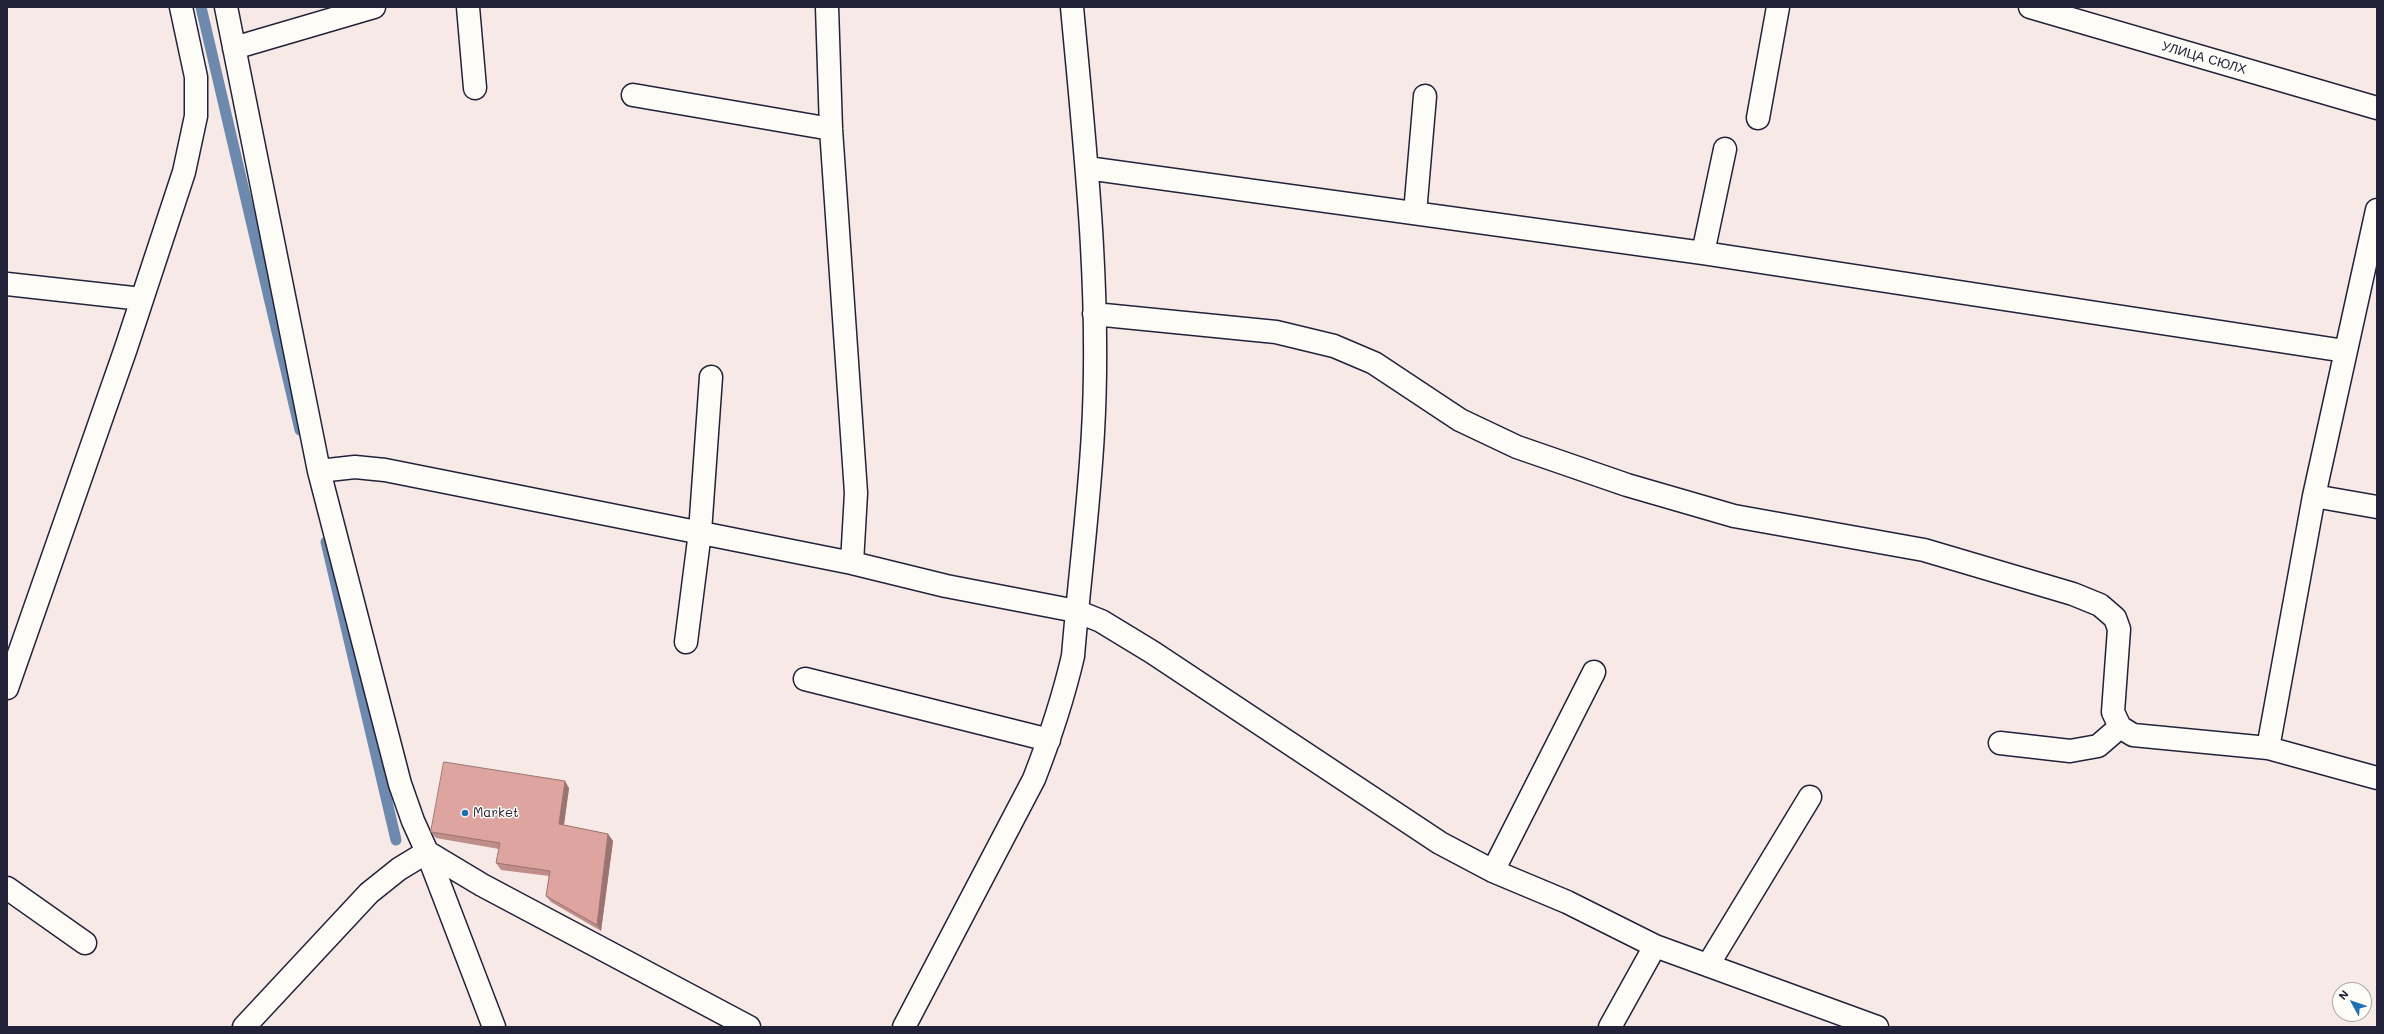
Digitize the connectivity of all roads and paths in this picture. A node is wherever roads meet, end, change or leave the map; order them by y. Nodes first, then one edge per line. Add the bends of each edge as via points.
1 (181, 7) edge
2 (226, 7) edge
3 (374, 7) edge
4 (468, 7) edge
5 (827, 7) edge
6 (1072, 7) edge
7 (1778, 7) edge
8 (2030, 7) edge
9 (234, 48) junction
10 (475, 88) dead end
11 (633, 95) dead end
12 (1425, 96) dead end
13 (2377, 108) edge
14 (1758, 118) dead end
15 (831, 129) junction
16 (1725, 149) dead end
17 (1087, 168) junction
18 (2377, 210) edge
19 (1415, 213) junction
20 (1703, 253) junction
21 (7, 284) edge
22 (142, 299) junction
23 (1094, 314) junction
24 (2345, 351) junction
25 (711, 376) dead end
26 (319, 471) junction
27 (2314, 496) junction
28 (2377, 507) edge
29 (700, 532) junction
30 (852, 563) junction
31 (1076, 611) junction
32 (686, 642) dead end
33 (1594, 672) dead end
34 (805, 679) dead end
35 (7, 688) edge
36 (2120, 727) junction
37 (1050, 740) junction
38 (2000, 743) dead end
39 (2268, 748) junction
40 (2377, 778) edge
41 (1810, 796) dead end
42 (427, 852) junction
43 (1493, 872) junction
44 (7, 888) edge
45 (85, 943) dead end
46 (1655, 946) junction
47 (1708, 965) junction
48 (244, 1027) edge
49 (494, 1027) edge
50 (749, 1027) edge
51 (904, 1027) edge
52 (1610, 1027) edge
53 (1877, 1027) edge

1 - 22 street via 196,77 196,116 184,172
2 - 9 street
3 - 9 street
4 - 10 street
5 - 15 street
6 - 17 street
7 - 14 street
8 - 13 street, УЛИЦА СЮЛХ
9 - 26 street
11 - 15 street
12 - 19 street
15 - 30 street via 856,493
16 - 20 street
17 - 19 street
17 - 23 street
18 - 24 street
19 - 20 street
20 - 24 street
21 - 22 street
22 - 35 street
23 - 31 street via 1093,431
23 - 36 street via 1276,332 1334,346 1374,363 1460,420 1517,447 1627,485 1734,516 1924,550 2073,594 2100,605 2115,618 2119,629 2113,712
24 - 27 street
25 - 29 street
26 - 29 street via 355,467 385,470
26 - 42 street via 400,784
27 - 28 street
27 - 39 street
29 - 30 street
29 - 32 street
30 - 31 street via 946,586
31 - 37 street via 1073,656
31 - 43 street via 1101,621 1152,652 1440,843
33 - 43 street
34 - 37 street
36 - 38 street via 2098,746 2070,752
36 - 39 street via 2133,735
37 - 51 street via 1034,778
39 - 40 street
41 - 47 street
42 - 48 street via 399,869 369,893
42 - 49 street
42 - 50 street via 482,885
43 - 46 street via 1566,902
44 - 45 street
46 - 47 street
46 - 52 street
47 - 53 street

